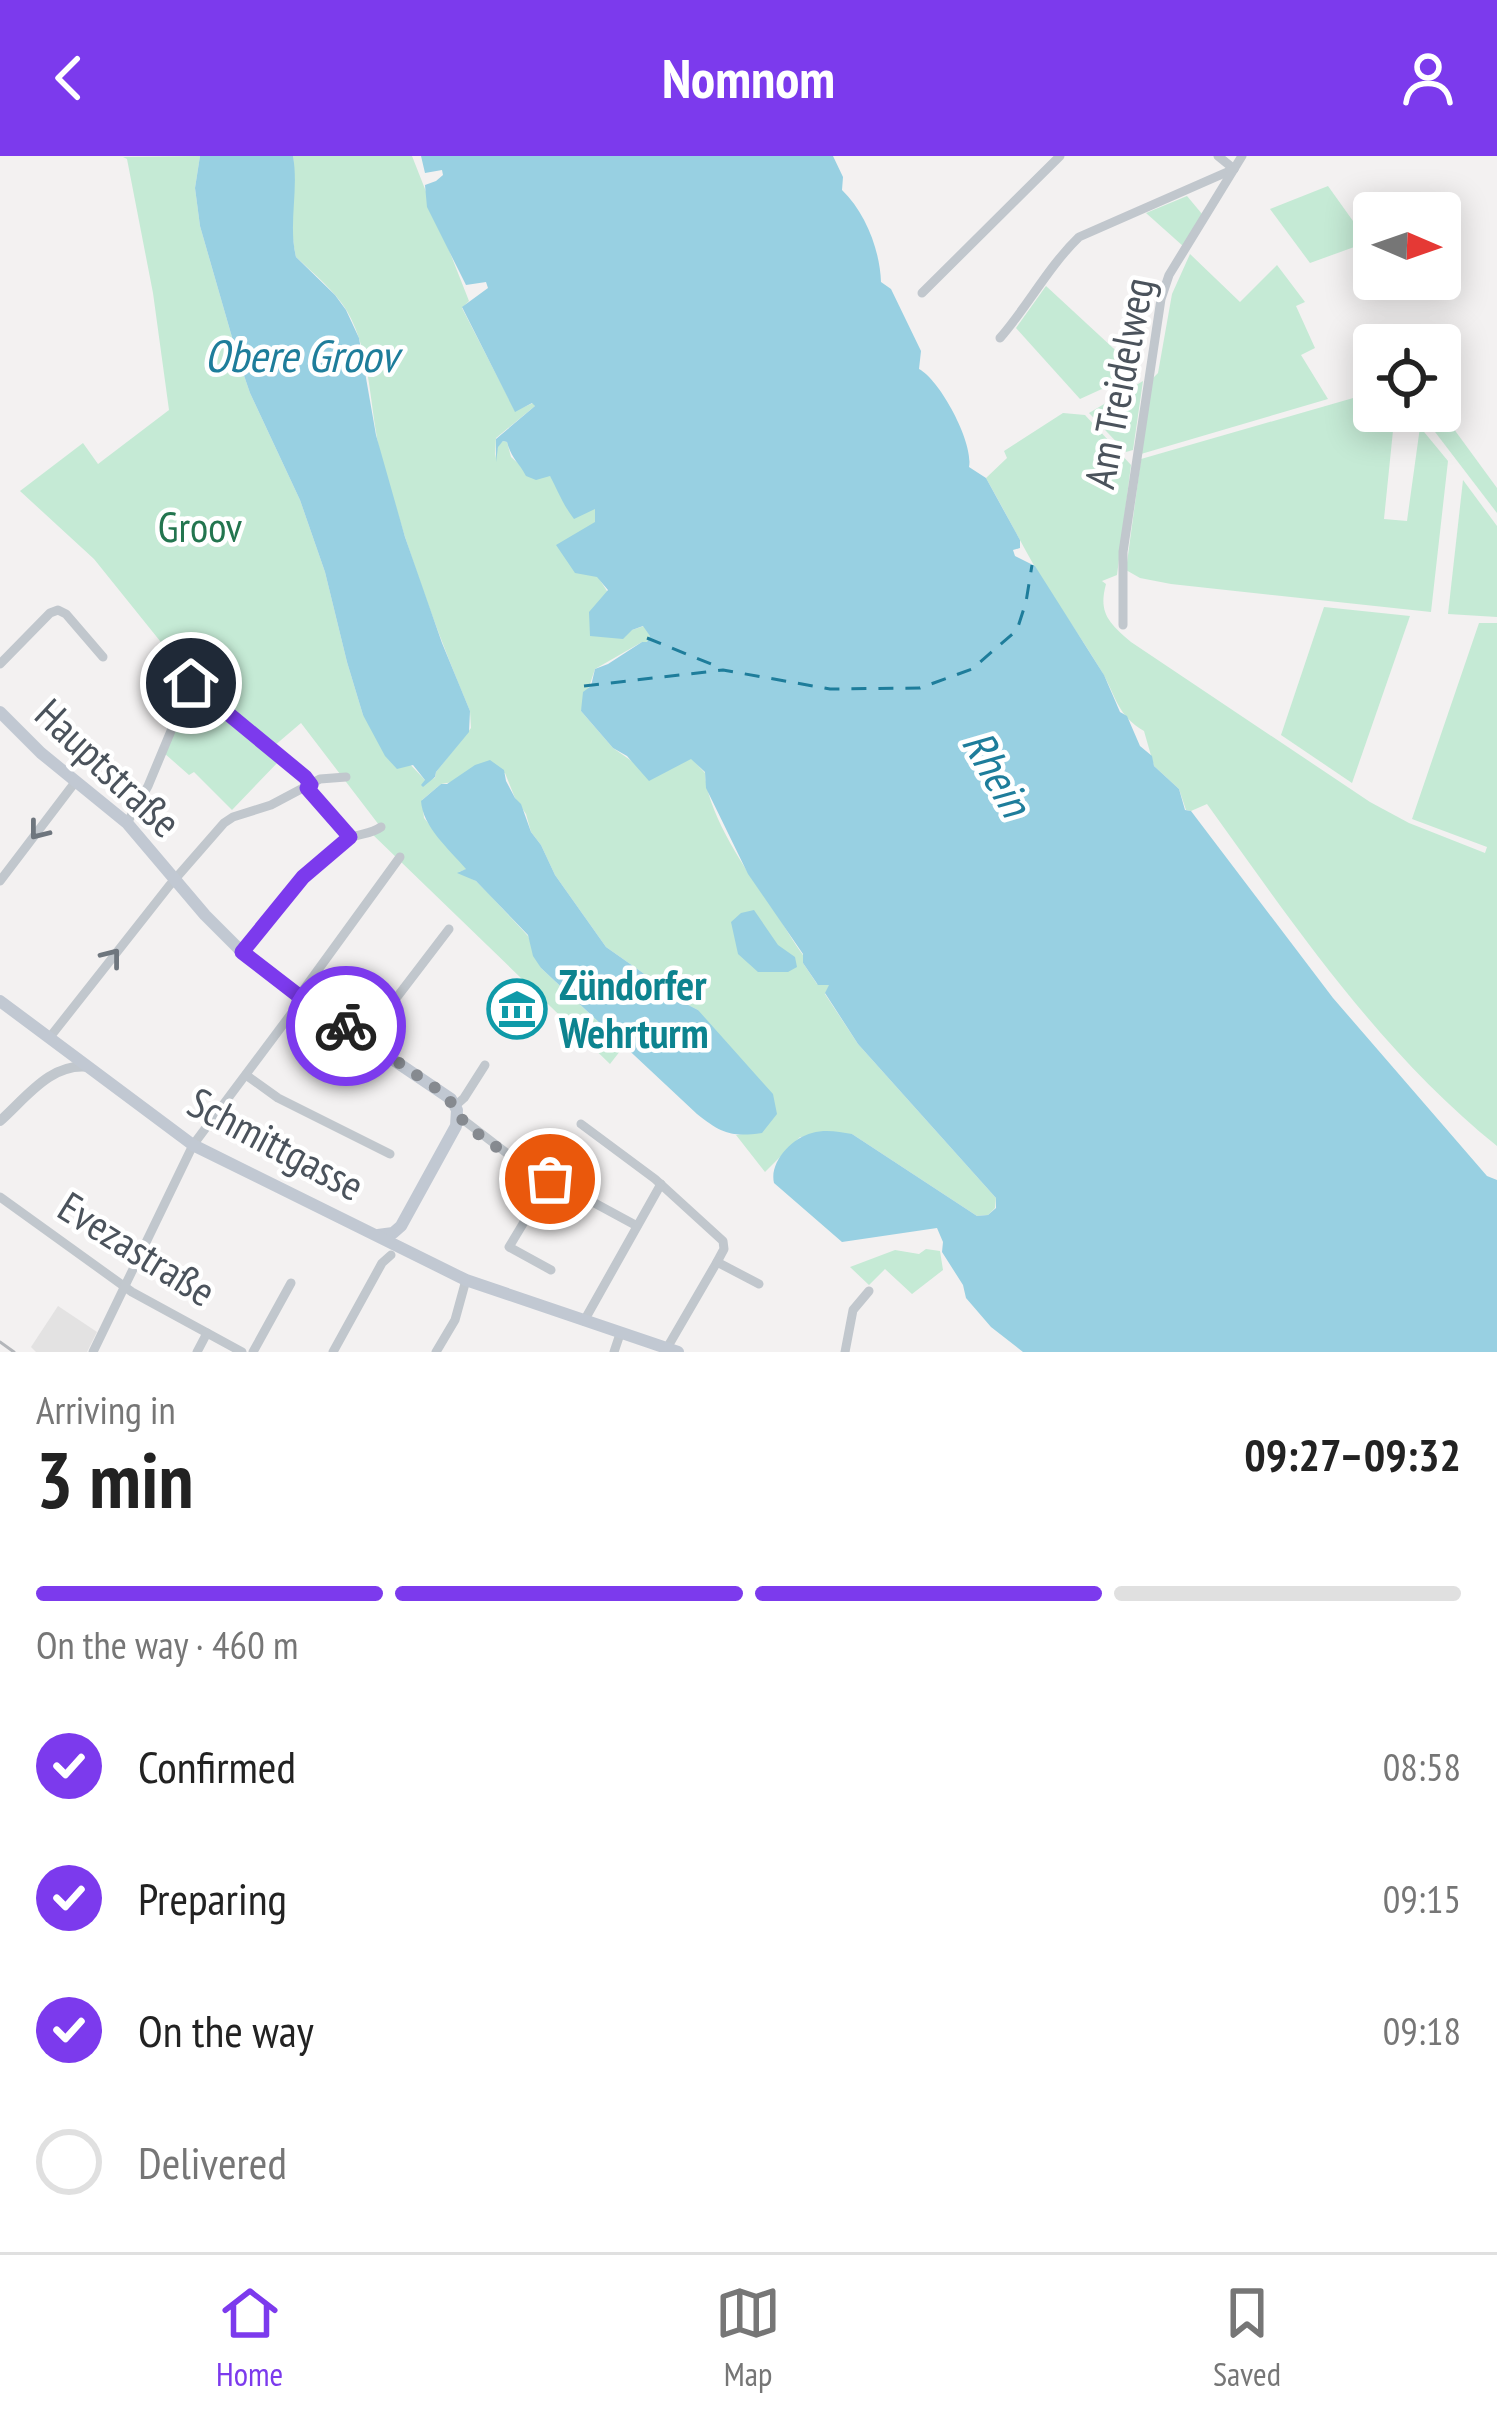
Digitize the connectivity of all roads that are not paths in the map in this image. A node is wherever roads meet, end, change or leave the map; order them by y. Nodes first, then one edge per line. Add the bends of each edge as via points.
1 (1060, 156) edge
2 (1218, 156) edge
3 (1242, 156) edge
4 (1234, 169) junction
5 (922, 293) dead end
6 (1000, 338) dead end
7 (1123, 626) dead end
8 (103, 657) dead end
9 (0, 664) edge
10 (0, 712) edge
11 (346, 777) dead end
12 (76, 781) junction
13 (309, 787) junction
14 (127, 823) junction
15 (381, 827) dead end
16 (350, 837) junction
17 (400, 857) dead end
18 (176, 879) junction
19 (0, 881) edge
20 (448, 929) dead end
21 (242, 952) junction
22 (301, 997) junction
23 (0, 1001) edge
24 (53, 1040) junction
25 (365, 1040) junction
26 (485, 1065) dead end
27 (92, 1068) junction
28 (56, 1070) junction
29 (246, 1075) junction
30 (456, 1110) junction
31 (0, 1121) edge
32 (581, 1124) dead end
33 (194, 1145) junction
34 (390, 1154) dead end
35 (550, 1179) junction
36 (661, 1184) junction
37 (0, 1196) edge
38 (401, 1226) junction
39 (637, 1226) junction
40 (377, 1234) junction
41 (410, 1251) junction
42 (391, 1255) dead end
43 (717, 1262) junction
44 (551, 1270) dead end
45 (466, 1280) junction
46 (291, 1283) dead end
47 (759, 1284) dead end
48 (124, 1287) junction
49 (869, 1291) dead end
50 (583, 1322) junction
51 (207, 1333) junction
52 (620, 1334) junction
53 (672, 1350) edge
54 (93, 1352) edge
55 (197, 1352) edge
56 (242, 1352) edge
57 (253, 1352) edge
58 (334, 1352) edge
59 (436, 1352) edge
60 (614, 1352) edge
61 (845, 1352) edge

1 - 5 street
2 - 4 street
3 - 4 street, Am Treidelweg
4 - 6 street via 1079,237
4 - 7 street, Am Treidelweg via 1161,298 1123,552
8 - 9 street via 58,610
10 - 12 main road, Hauptstraße
11 - 13 street
12 - 14 main road, Hauptstraße
12 -> 19 street
13 - 14 street via 191,683
13 - 16 street
13 - 18 street via 224,823
14 - 18 main road, Hauptstraße
15 - 16 street
16 - 21 street via 303,877
17 - 22 street
18 - 21 main road, Hauptstraße
24 -> 18 street
20 - 25 street
21 - 22 main road, Hauptstraße
22 - 25 main road, Hauptstraße
22 - 29 street
23 - 24 main road, Schmittgasse
24 - 27 main road, Schmittgasse
24 - 28 street via 62,1060
25 - 30 main road, Hauptstraße
26 - 30 street
27 - 28 street
27 - 33 main road, Schmittgasse
28 - 31 street
29 - 33 street
29 - 34 street
30 - 35 street
30 - 38 main road via 453,1133
32 - 36 street
33 - 40 main road, Schmittgasse
33 - 48 street
35 - 39 street
35 - 44 street via 509,1247
36 - 39 street
36 - 43 street via 723,1240
37 - 48 street, Evezastraße
38 - 40 main road
38 - 41 main road
39 - 50 street
40 - 41 main road, Schmittgasse
41 - 45 main road
42 - 58 street
43 - 47 street
43 - 53 street
45 - 50 main road
45 - 59 street
46 - 57 street, Evezastraße
48 - 51 street, Evezastraße
48 - 54 street
49 - 61 street via 854,1310
50 - 52 main road
51 - 55 street
51 - 56 street, Evezastraße
52 - 53 main road
52 - 60 street

